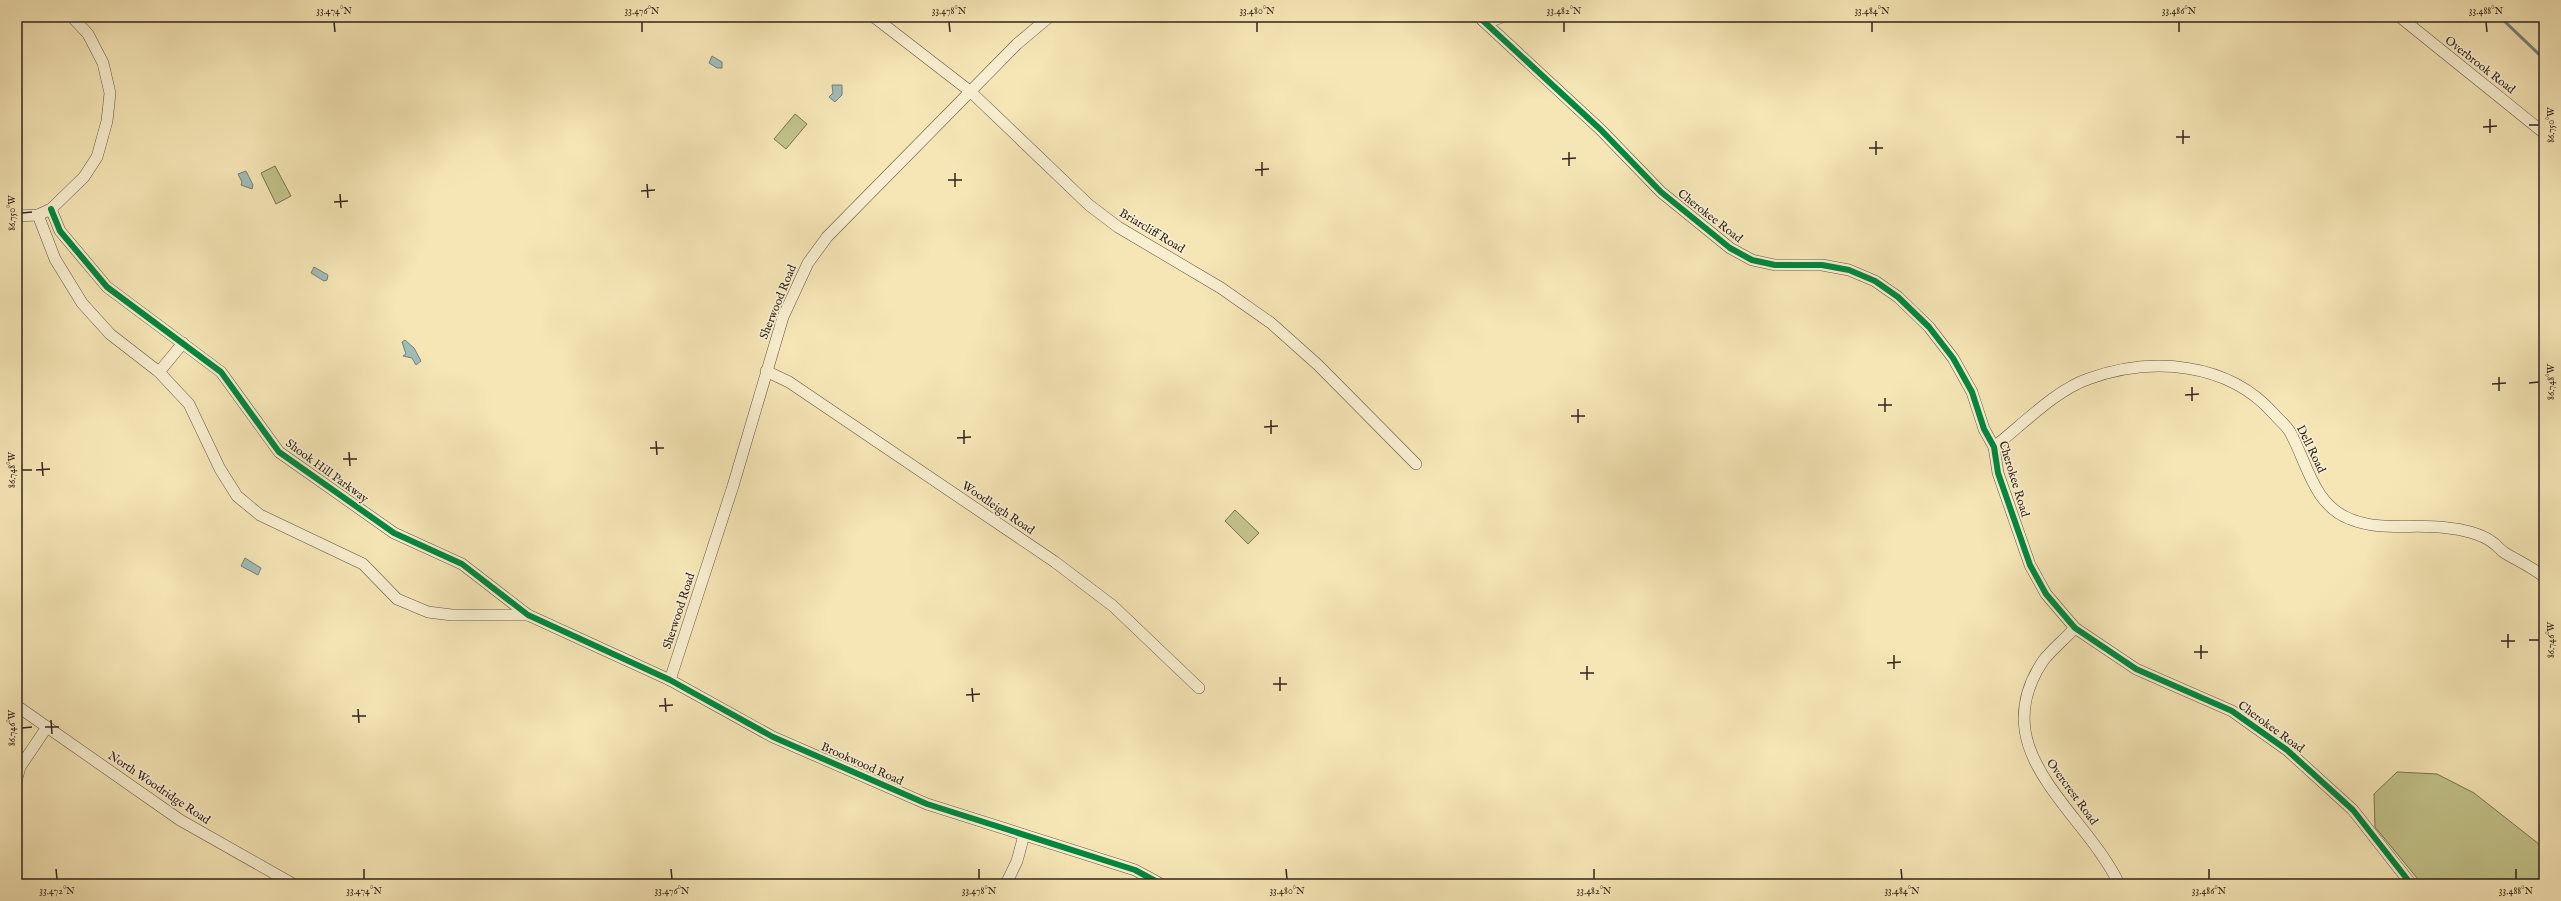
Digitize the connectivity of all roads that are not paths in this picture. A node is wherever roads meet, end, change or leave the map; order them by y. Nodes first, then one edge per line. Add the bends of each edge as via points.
1 (72, 17) edge
2 (874, 17) edge
3 (1049, 17) edge
4 (1502, 17) edge
5 (2400, 17) edge
6 (1482, 20) edge
7 (971, 92) junction
8 (2544, 133) edge
9 (51, 210) junction
10 (38, 215) junction
11 (17, 216) edge
12 (183, 343) junction
13 (766, 370) junction
14 (159, 372) junction
15 (1994, 446) junction
16 (1416, 464) dead end
17 (2544, 577) edge
18 (528, 615) junction
19 (2075, 628) junction
20 (566, 634) joint
21 (670, 680) junction
22 (1199, 688) dead end
23 (17, 706) edge
24 (47, 727) junction
25 (17, 778) edge
26 (1024, 836) junction
27 (292, 884) edge
28 (1006, 884) edge
29 (1161, 884) edge
30 (2119, 884) edge
31 (2411, 884) edge

1 - 9 street via 88,34 103,62 110,93 107,121 97,157 84,177
2 - 7 street, Briarcliff Road
3 - 7 street, Sherwood Road via 1017,44
4 - 6 street
5 - 8 street, Overbrook Road
6 - 15 street, Cherokee Road via 1601,130 1661,192 1730,248 1752,260 1775,265 1822,265 1849,270 1875,281 1898,297 1929,327 1953,358 1972,392 1984,429
7 - 13 street, Sherwood Road via 827,237 808,263 783,317
7 - 16 street, Briarcliff Road via 1089,205 1118,227 1221,288 1271,322 1318,365
9 - 10 street
9 - 12 street, Shook Hill Parkway via 60,231 107,286
10 - 11 street
10 - 14 street, Shook Hill Parkway via 55,259 82,303 110,334
12 - 14 street
12 - 18 street, Shook Hill Parkway via 222,372 279,452 394,533 462,564
13 - 21 street, Sherwood Road via 733,486
13 - 22 street, Woodleigh Road via 789,382 1055,562 1113,606
14 - 18 street, Shook Hill Parkway via 189,404 220,469 237,496 260,516 363,564 397,599 428,612 452,615
15 - 17 street, Dell Road via 2064,391 2088,379 2142,366 2184,367 2224,377 2244,387 2265,404 2289,431 2316,490 2327,504 2349,519 2376,526 2448,527 2466,532 2491,541 2503,552 2534,568
15 - 19 street, Cherokee Road via 1998,473 2030,565 2046,594
18 - 20 street, Shook Hill Parkway
19 - 30 street, Overcrest Road via 2044,660 2031,683 2024,715 2026,738 2037,769 2095,844
19 - 31 street, Cherokee Road via 2136,669 2232,711 2287,750 2353,810
20 - 21 street, Brookwood Road
21 - 26 street, Brookwood Road via 780,740 927,804
23 - 24 street, North Woodridge Road
24 - 25 street via 20,767
24 - 27 street, North Woodridge Road via 180,820
26 - 28 street via 1017,861
26 - 29 street, Brookwood Road via 1135,870

